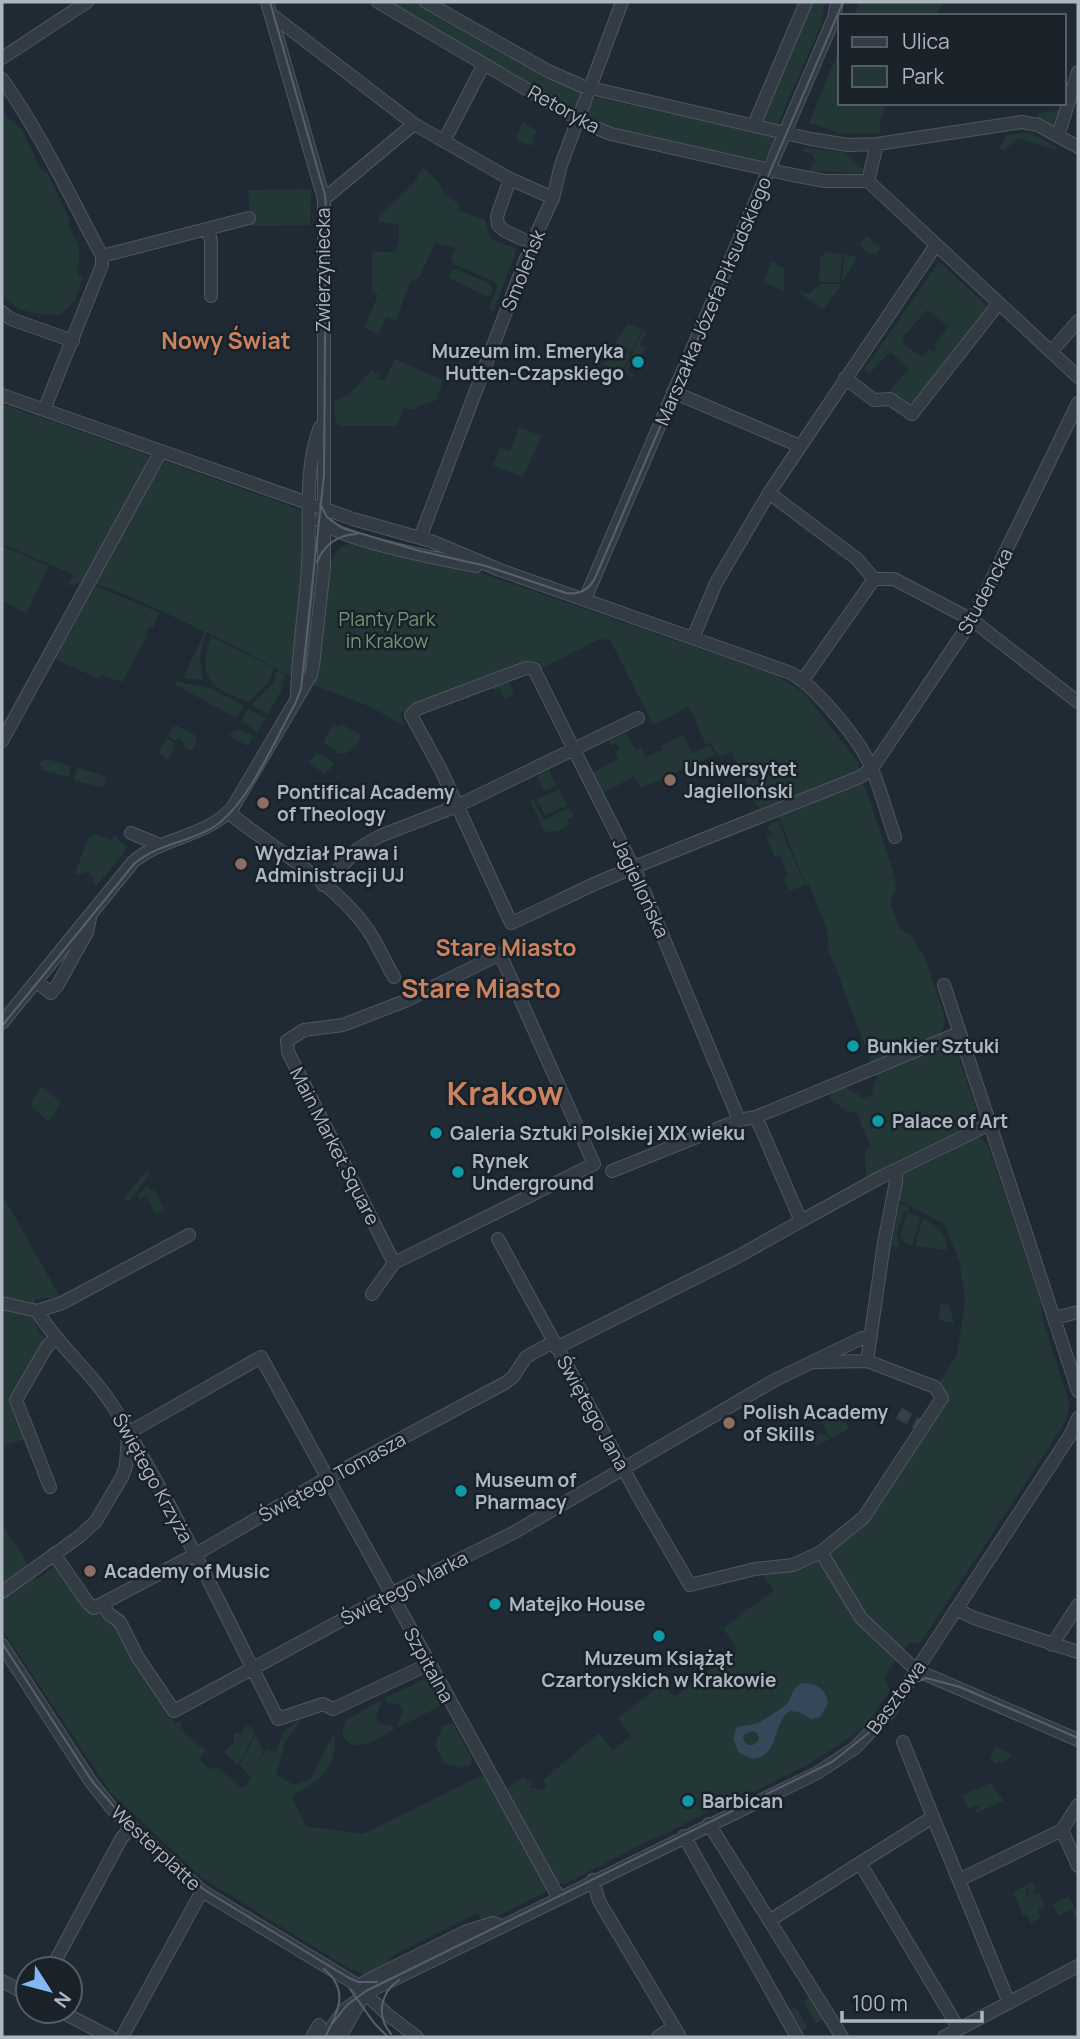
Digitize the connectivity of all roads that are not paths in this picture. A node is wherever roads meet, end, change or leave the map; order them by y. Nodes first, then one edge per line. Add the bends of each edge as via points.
1 (87, 2) edge
2 (267, 2) edge
3 (377, 2) edge
4 (426, 2) edge
5 (622, 2) edge
6 (806, 2) edge
7 (837, 2) edge
8 (272, 15) junction
9 (2, 58) edge
10 (484, 64) junction
11 (1078, 72) edge
12 (2, 79) edge
13 (589, 89) junction
14 (579, 119) junction
15 (414, 124) junction
16 (754, 125) junction
17 (785, 133) junction
18 (1058, 136) junction
19 (444, 141) junction
20 (877, 144) junction
21 (1078, 147) edge
22 (769, 170) junction
23 (510, 178) junction
24 (868, 181) junction
25 (552, 198) junction
26 (324, 199) junction
27 (249, 218) dead end
28 (208, 229) junction
29 (523, 239) dead end
30 (936, 245) junction
31 (102, 256) junction
32 (211, 296) dead end
33 (999, 303) junction
34 (2, 312) edge
35 (1078, 321) edge
36 (73, 341) junction
37 (1051, 352) junction
38 (1078, 377) edge
39 (845, 378) junction
40 (673, 392) junction
41 (2, 395) edge
42 (1078, 403) edge
43 (44, 410) junction
44 (323, 421) junction
45 (800, 446) junction
46 (161, 451) junction
47 (769, 493) junction
48 (309, 502) junction
49 (324, 507) junction
50 (324, 525) junction
51 (420, 538) junction
52 (500, 570) junction
53 (874, 579) junction
54 (585, 598) junction
55 (972, 620) junction
56 (693, 638) junction
57 (803, 680) junction
58 (297, 696) junction
59 (1078, 702) edge
60 (638, 718) dead end
61 (2, 741) edge
62 (574, 750) junction
63 (872, 768) junction
64 (457, 806) junction
65 (228, 812) junction
66 (131, 833) dead end
67 (895, 837) dead end
68 (157, 846) junction
69 (634, 868) junction
70 (323, 885) junction
71 (90, 920) junction
72 (394, 978) dead end
73 (37, 982) junction
74 (944, 985) dead end
75 (2, 1023) edge
76 (960, 1033) junction
77 (756, 1117) junction
78 (739, 1121) junction
79 (990, 1124) junction
80 (896, 1170) junction
81 (612, 1171) dead end
82 (801, 1221) junction
83 (189, 1234) dead end
84 (498, 1239) dead end
85 (394, 1263) junction
86 (372, 1294) dead end
87 (2, 1303) edge
88 (37, 1311) junction
89 (1078, 1312) edge
90 (1055, 1318) junction
91 (870, 1336) junction
92 (56, 1337) junction
93 (555, 1345) junction
94 (812, 1362) junction
95 (867, 1362) junction
96 (1078, 1391) edge
97 (1078, 1418) edge
98 (128, 1433) junction
99 (624, 1468) junction
100 (326, 1478) junction
101 (50, 1488) dead end
102 (821, 1552) junction
103 (54, 1554) junction
104 (195, 1554) junction
105 (2, 1591) edge
106 (390, 1594) junction
107 (102, 1604) junction
108 (1078, 1605) edge
109 (956, 1609) junction
110 (1052, 1644) junction
111 (2, 1645) edge
112 (1078, 1652) edge
113 (429, 1664) junction
114 (252, 1669) junction
115 (916, 1670) junction
116 (1078, 1740) edge
117 (902, 1742) dead end
118 (1078, 1805) edge
119 (933, 1817) junction
120 (709, 1824) junction
121 (131, 1827) junction
122 (1062, 1830) junction
123 (684, 1836) junction
124 (860, 1863) junction
125 (1078, 1866) edge
126 (593, 1880) junction
127 (959, 1880) junction
128 (202, 1891) junction
129 (559, 1898) junction
130 (769, 1922) junction
131 (59, 1955) edge
132 (1078, 1966) edge
133 (362, 1991) junction
134 (1009, 2003) junction
135 (84, 2023) edge
136 (959, 2029) junction
137 (322, 2031) edge
138 (677, 2032) edge
139 (110, 2037) edge
140 (122, 2037) edge
141 (312, 2037) edge
142 (340, 2037) edge
143 (416, 2037) edge
144 (658, 2037) edge
145 (797, 2037) edge
146 (842, 2037) edge
147 (944, 2037) edge

1 - 9 street
2 - 8 street, Zwierzyniecka
3 - 10 street, Retoryka
4 - 13 street, Retoryka
5 - 13 street, Smoleńsk
6 - 16 street
7 - 17 street, Marszałka Józefa Piłsudskiego
8 - 15 street
8 - 26 street, Zwierzyniecka
10 - 14 street, Retoryka
10 - 19 street
11 - 18 street
12 - 31 street via 54,163
13 - 14 street, Smoleńsk
13 - 16 street, Retoryka
14 - 22 street, Retoryka via 611,134
14 - 25 street, Smoleńsk
15 - 19 street
15 - 26 street
16 - 17 street, Retoryka
17 - 20 street, Retoryka via 848,145
17 - 22 street, Marszałka Józefa Piłsudskiego
18 - 20 street, Retoryka via 1022,122
18 - 21 street, Retoryka
19 - 23 street
20 - 24 street
22 - 24 street, Retoryka via 825,181
22 - 40 street, Marszałka Józefa Piłsudskiego
23 - 25 street
23 - 29 street via 498,225
24 - 30 street
25 - 51 street, Smoleńsk
26 - 44 street, Zwierzyniecka
27 - 28 street
28 - 31 street
28 - 32 street
30 - 33 street
30 - 39 street
31 - 36 street
33 - 37 street
33 - 39 street via 912,414 890,399 874,400
34 - 36 street
35 - 37 street
36 - 43 street
37 - 38 street
39 - 45 street
40 - 45 street
40 - 54 street, Marszałka Józefa Piłsudskiego
41 - 43 street
42 - 55 street, Studencka
43 - 46 street
44 - 48 street, Zwierzyniecka via 312,453
44 - 49 street, Zwierzyniecka
45 - 47 street
46 - 48 street
46 - 61 street
47 - 53 street via 857,559
47 - 56 street via 716,583
48 - 49 street
48 - 50 street
48 - 58 street, Zwierzyniecka via 309,564
49 - 50 street, Zwierzyniecka
49 - 51 street
50 - 52 street via 428,557
50 - 58 street, Zwierzyniecka via 313,665
51 - 52 street
52 - 54 street
53 - 55 street via 894,579
53 - 57 street
54 - 56 street
55 - 59 street
55 - 63 street, Studencka
56 - 57 street
57 - 63 street
58 - 65 street, Zwierzyniecka
60 - 62 street
62 - 64 street
62 - 64 street, Jagiellońska via 534,670 526,668 416,709 411,715
62 - 69 street, Jagiellońska
63 - 67 street
63 - 69 street via 860,777 705,834
64 - 69 street via 511,923
64 - 70 street via 380,836 358,849
65 - 68 street via 204,830
65 - 70 street
66 - 68 street
68 - 71 street via 130,865
69 - 78 street, Jagiellońska
70 - 72 street via 368,931
71 - 73 street
71 - 73 street via 57,986 51,993
73 - 75 street
74 - 76 street
76 - 77 street
76 - 79 street
77 - 78 street
77 - 82 street
78 - 81 street
79 - 80 street
79 - 90 street
80 - 82 street, Świętego Tomasza
80 - 91 street
82 - 93 street, Świętego Tomasza
83 - 88 street via 62,1303
84 - 93 street, Świętego Jana
85 - 85 street, Main Market Square via 594,1164 500,954 405,1001 343,1025 304,1030 287,1041 288,1052
85 - 86 street, Main Market Square
87 - 88 street
88 - 92 street, Świętego Krzyża
89 - 90 street
90 - 96 street
91 - 94 street, Świętego Marka
91 - 95 street
92 - 98 street, Świętego Krzyża via 97,1384
92 - 101 street via 16,1400
93 - 99 street, Świętego Jana
93 - 100 street, Świętego Tomasza via 532,1352 505,1383
94 - 95 street, Świętego Marka
94 - 99 street, Świętego Marka
95 - 102 street, Świętego Marka via 934,1387 942,1398 864,1517
97 - 109 street, Basztowa
98 - 100 street, Szpitalna via 261,1357
98 - 103 street via 126,1466 110,1499 92,1525
98 - 104 street, Świętego Krzyża
99 - 102 street, Świętego Jana via 690,1584 793,1565
99 - 106 street, Świętego Marka via 513,1533
100 - 104 street, Świętego Tomasza
100 - 106 street, Szpitalna
102 - 115 street via 861,1618
103 - 105 street
103 - 107 street, Świętego Marka via 88,1603 94,1608
104 - 107 street, Świętego Tomasza
104 - 114 street, Świętego Krzyża
106 - 113 street, Szpitalna
106 - 114 street, Świętego Marka
107 - 114 street, Świętego Marka via 120,1622 137,1657 174,1711
108 - 110 street
109 - 110 street
109 - 115 street, Basztowa
110 - 112 street
111 - 121 street, Westerplatte via 91,1782
113 - 114 street, Świętego Krzyża via 333,1709 323,1704 278,1719
113 - 129 street, Szpitalna
115 - 116 street
115 - 120 street, Basztowa via 880,1723 849,1753
117 - 119 street
118 - 122 street
119 - 124 street
119 - 127 street
120 - 123 street, Basztowa
120 - 130 street
121 - 128 street, Westerplatte
121 - 131 street
122 - 125 street
122 - 127 street
123 - 126 street, Basztowa
123 - 145 street
124 - 130 street
124 - 136 street
126 - 129 street, Basztowa
126 - 138 street via 599,1901
127 - 134 street
128 - 133 street, Westerplatte
128 - 140 street
129 - 133 street, Basztowa
130 - 146 street
132 - 134 street
133 - 137 street, Basztowa
133 - 142 street
133 - 143 street, Westerplatte
134 - 136 street
135 - 139 street
136 - 147 street
137 - 141 street, Basztowa
138 - 144 street

